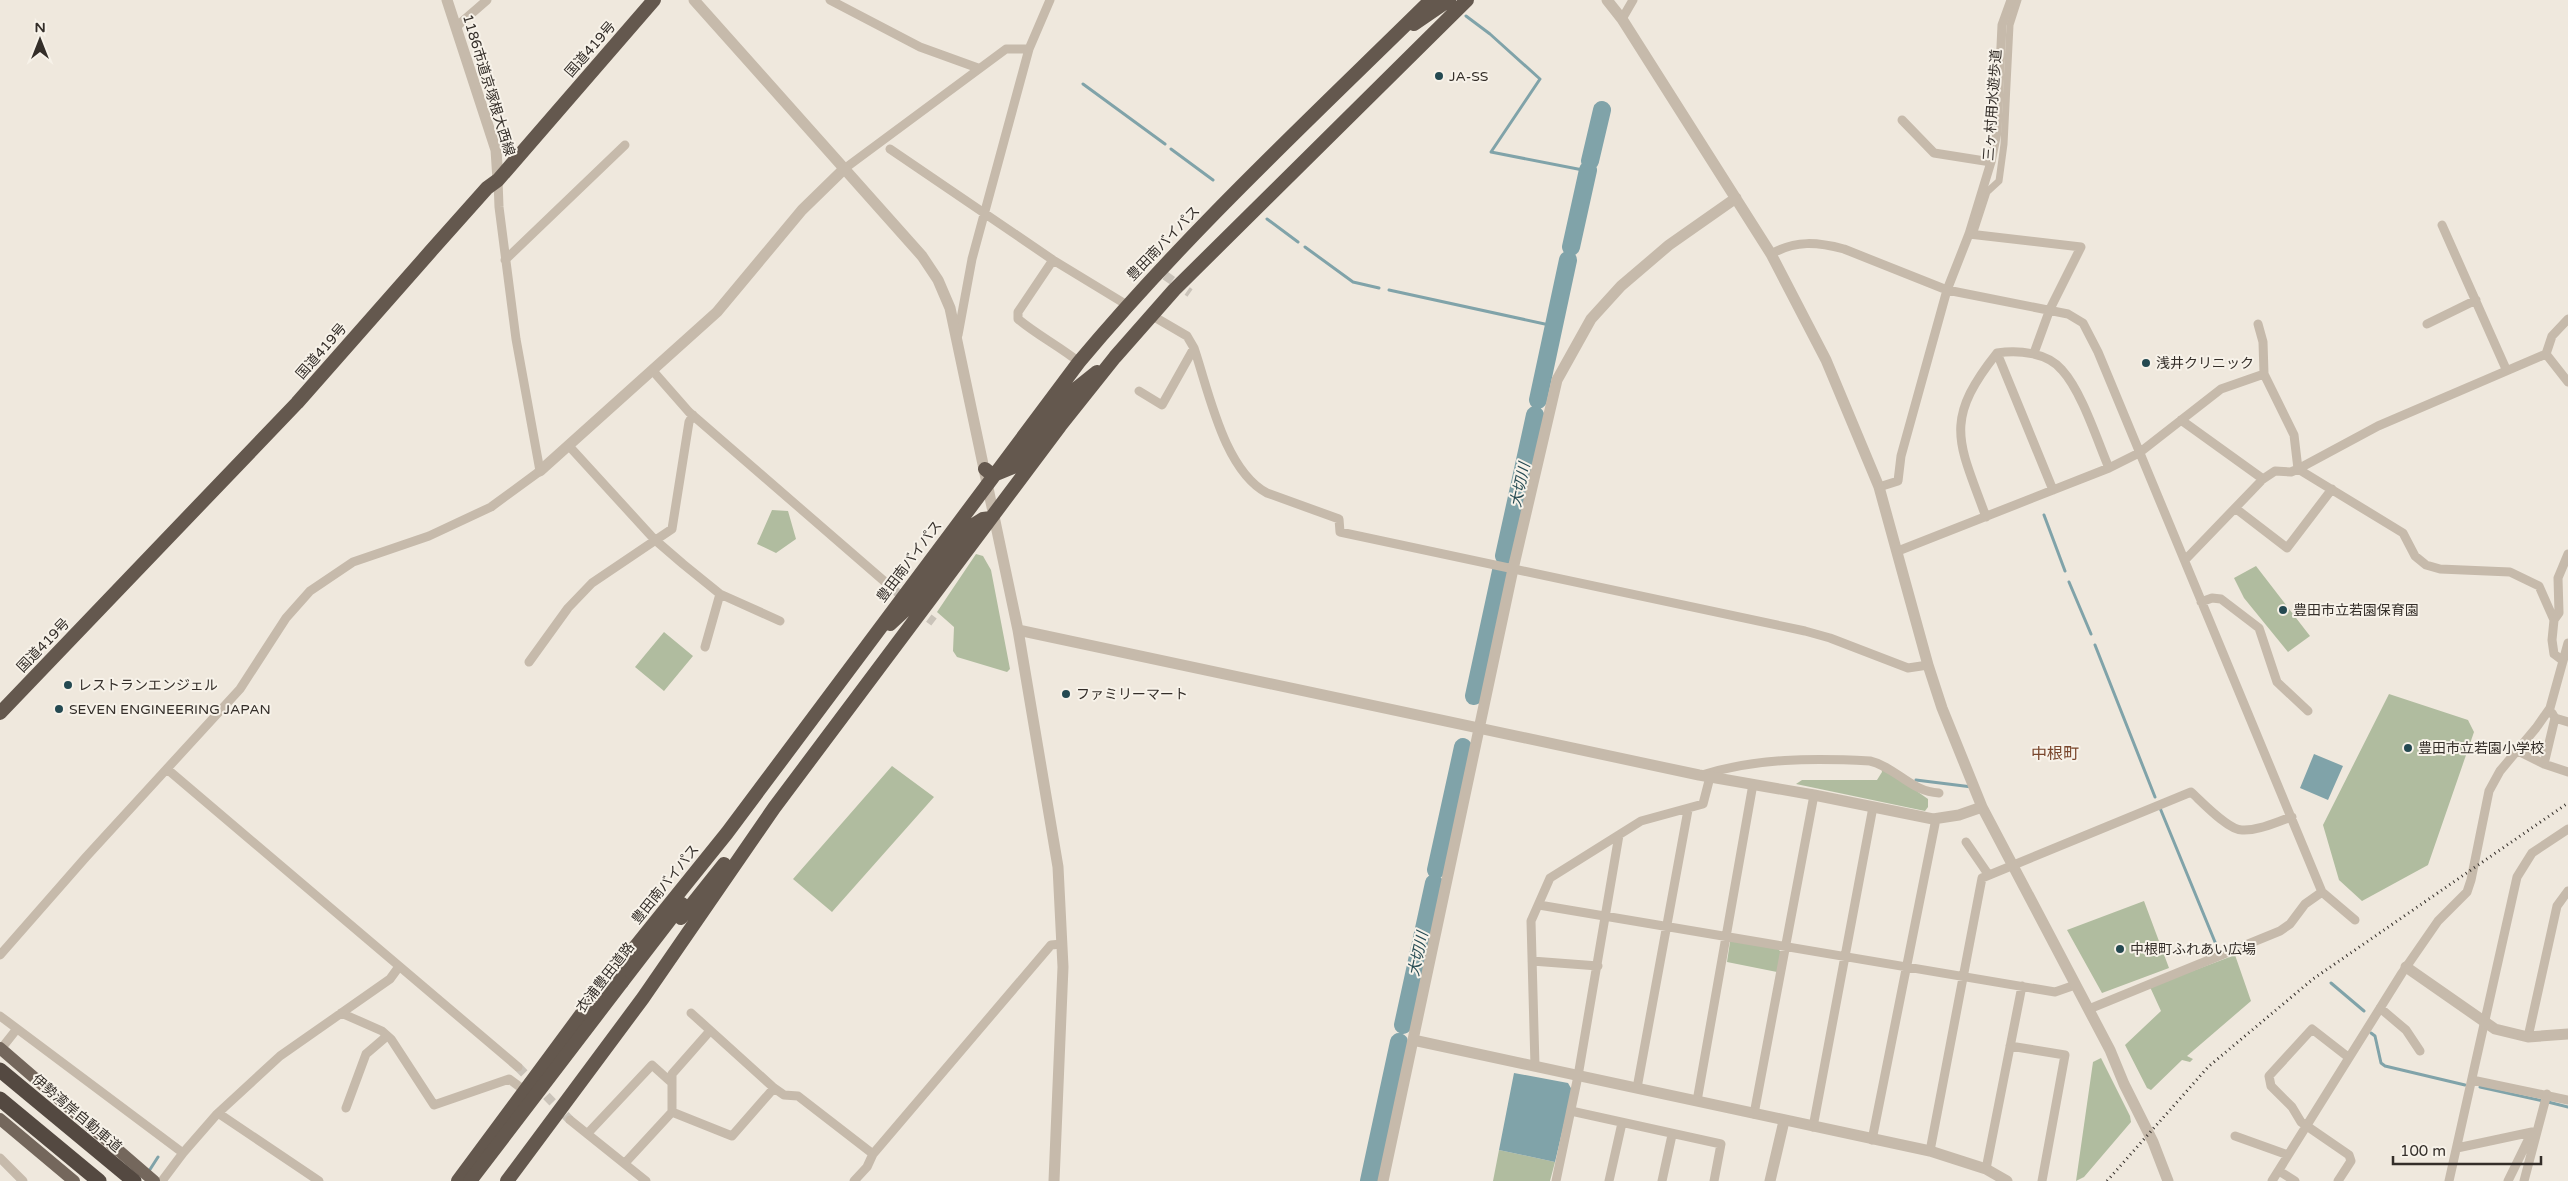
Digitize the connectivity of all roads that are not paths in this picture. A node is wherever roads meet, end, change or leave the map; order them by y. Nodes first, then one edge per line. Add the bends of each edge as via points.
1 (447, 0) edge
2 (487, 0) edge
3 (654, 0) edge
4 (694, 0) edge
5 (830, 0) edge
6 (1050, 0) edge
7 (1432, 0) edge
8 (1449, 0) edge
9 (1467, 0) edge
10 (1606, 0) edge
11 (1633, 0) edge
12 (2011, 0) edge
13 (2018, 0) edge
14 (1622, 19) junction
15 (456, 27) junction
16 (1391, 39) junction
17 (1029, 49) junction
18 (978, 68) junction
19 (1902, 120) dead end
20 (625, 145) dead end
21 (890, 149) dead end
22 (1991, 162) junction
23 (844, 169) junction
24 (498, 180) junction
25 (1736, 198) junction
26 (985, 212) junction
27 (2442, 225) dead end
28 (1971, 235) junction
29 (1771, 254) junction
30 (505, 260) junction
31 (1053, 260) junction
32 (1947, 290) junction
33 (2476, 300) junction
34 (1127, 305) junction
35 (2050, 309) junction
36 (1151, 315) junction
37 (2568, 319) edge
38 (2258, 324) dead end
39 (2427, 324) dead end
40 (958, 336) junction
41 (1194, 348) junction
42 (1997, 353) junction
43 (2034, 353) junction
44 (2546, 354) junction
45 (1115, 357) junction
46 (1079, 362) junction
47 (2506, 369) junction
48 (652, 371) junction
49 (2264, 374) junction
50 (2568, 382) edge
51 (1139, 392) dead end
52 (693, 415) junction
53 (2181, 420) junction
54 (569, 446) junction
55 (2138, 453) junction
56 (2110, 468) junction
57 (2298, 469) junction
58 (540, 472) junction
59 (989, 475) junction
60 (2263, 479) junction
61 (1879, 487) junction
62 (2332, 489) junction
63 (2053, 490) junction
64 (2235, 508) junction
65 (1986, 517) junction
66 (994, 520) junction
67 (657, 541) junction
68 (1898, 551) junction
69 (2568, 554) edge
70 (2185, 560) junction
71 (1513, 569) junction
72 (884, 581) tunnel mouth
73 (720, 594) junction
74 (2201, 602) junction
75 (2554, 620) junction
76 (780, 621) dead end
77 (1018, 630) junction
78 (870, 641) junction
79 (2568, 643) edge
80 (705, 647) dead end
81 (2562, 660) junction
82 (529, 662) dead end
83 (1928, 665) junction
84 (2550, 708) junction
85 (2308, 711) dead end
86 (0, 713) edge
87 (2555, 718) junction
88 (2568, 722) edge
89 (1480, 729) junction
90 (2516, 750) junction
91 (2544, 764) junction
92 (777, 765) junction
93 (167, 769) junction
94 (2568, 772) edge
95 (1704, 776) junction
96 (1753, 784) junction
97 (1939, 793) dead end
98 (1814, 795) junction
99 (1874, 807) junction
100 (1982, 807) junction
101 (774, 808) junction
102 (1688, 810) junction
103 (2292, 817) junction
104 (1932, 819) junction
105 (2568, 829) edge
106 (1619, 835) junction
107 (1966, 842) dead end
108 (2012, 866) junction
109 (1988, 874) junction
110 (2568, 891) edge
111 (2322, 892) junction
112 (1539, 905) junction
113 (1606, 917) junction
114 (2355, 920) dead end
115 (1667, 926) junction
116 (1726, 936) junction
117 (1062, 944) junction
118 (1786, 946) junction
119 (0, 955) edge
120 (1847, 955) junction
121 (1532, 962) junction
122 (1598, 966) junction
123 (1905, 966) junction
124 (398, 968) junction
125 (2406, 968) junction
126 (1963, 975) junction
127 (625, 984) junction
128 (2076, 985) junction
129 (2022, 986) junction
130 (2380, 1008) junction
131 (2089, 1009) junction
132 (341, 1013) junction
133 (691, 1013) dead end
134 (0, 1016) edge
135 (2485, 1024) junction
136 (16, 1030) junction
137 (709, 1032) junction
138 (2568, 1034) edge
139 (387, 1036) junction
140 (2528, 1037) junction
141 (1413, 1040) junction
142 (2010, 1046) junction
143 (1, 1049) edge
144 (2420, 1051) dead end
145 (2348, 1057) junction
146 (1535, 1066) junction
147 (518, 1068) tunnel mouth
148 (0, 1070) edge
149 (1578, 1076) junction
150 (2472, 1080) junction
151 (672, 1083) junction
152 (774, 1088) junction
153 (1637, 1088) junction
154 (524, 1090) junction
155 (2547, 1094) junction
156 (0, 1099) edge
157 (2568, 1100) edge
158 (1697, 1101) junction
159 (346, 1108) dead end
160 (1571, 1111) junction
161 (672, 1112) junction
162 (218, 1113) junction
163 (1754, 1114) junction
164 (0, 1119) edge
165 (570, 1120) tunnel mouth
166 (1784, 1121) junction
167 (1622, 1123) junction
168 (2305, 1126) junction
169 (1813, 1128) junction
170 (2535, 1132) junction
171 (588, 1133) junction
172 (1672, 1135) junction
173 (2235, 1136) dead end
174 (1872, 1140) junction
175 (2457, 1148) junction
176 (1930, 1151) junction
177 (183, 1153) junction
178 (873, 1154) junction
179 (2288, 1155) junction
180 (0, 1158) edge
181 (625, 1163) junction
182 (1986, 1169) junction
183 (2279, 1171) junction
184 (24, 1181) edge
185 (74, 1181) edge
186 (99, 1181) edge
187 (134, 1181) edge
188 (154, 1181) edge
189 (162, 1181) edge
190 (319, 1181) edge
191 (458, 1181) edge
192 (470, 1181) edge
193 (477, 1181) edge
194 (507, 1181) edge
195 (646, 1181) edge
196 (854, 1181) edge
197 (1054, 1181) edge
198 (1383, 1181) edge
199 (1556, 1181) edge
200 (1609, 1181) edge
201 (1662, 1181) edge
202 (1714, 1181) edge
203 (1770, 1181) edge
204 (2007, 1181) edge
205 (2042, 1181) edge
206 (2168, 1181) edge
207 (2272, 1181) edge
208 (2295, 1181) edge
209 (2338, 1181) edge
210 (2449, 1181) edge
211 (2508, 1181) edge
212 (2524, 1181) edge

1 - 15 street, 1186市道京塚根大西線
2 - 15 street
3 - 24 highway, 国道419号
4 - 23 street
5 - 18 street via 920,47
6 - 17 street
7 - 16 highway, 豊田南バイパス
8 - 16 highway
9 - 36 highway
10 - 14 street
11 - 14 street
12 - 22 street via 2002,25 1997,132
13 - 28 street, 三ヶ村用水遊歩道 via 2010,25 1999,181 1987,192
14 - 25 street
15 - 24 street, 1186市道京塚根大西線 via 496,150
16 - 34 highway, 豊田南バイパス via 1202,225
17 - 18 street via 1006,49
17 - 26 street
18 - 23 street
19 - 22 street via 1934,153
20 - 30 street
21 - 26 street
22 - 28 street
23 - 40 street via 932,269 947,299
23 - 48 street via 802,210 717,312
24 - 30 street
24 - 86 highway, 国道419号 via 487,188 297,403
25 - 29 street
25 - 71 street via 1644,264 1591,319 1557,380
26 - 31 street
26 - 40 street via 972,259
27 - 33 street
28 - 32 street
28 - 35 street via 2081,247
29 - 32 street via 1788,245 1827,244
29 - 61 street via 1826,360
30 - 58 street
31 - 34 street
31 - 46 street via 1018,312 1018,319
32 - 35 street
32 - 61 street via 1901,456 1898,481
33 - 39 street
33 - 47 street
34 - 46 highway, 豊田南バイパス
35 - 43 street
35 - 55 street via 2083,323 2098,352
36 - 41 street via 1187,336
36 - 45 highway
37 - 44 street via 2552,336
38 - 49 street via 2263,342
40 - 59 street
41 - 51 street via 1162,405
41 - 71 street via 1226,442 1257,488 1339,519 1340,532
42 - 43 street
42 - 63 street
42 - 65 street via 1965,403 1959,429 1960,446
43 - 56 street via 2062,369 2080,400
44 - 47 street
44 - 50 street
45 - 59 highway via 1067,396 1013,467 1003,473
45 - 66 highway via 1060,426
46 - 59 highway, 豊田南バイパス
47 - 57 street via 2378,426
48 - 52 street
48 - 54 street
49 - 53 street via 2222,389
49 - 57 street via 2294,435
52 - 67 street via 689,422 672,529
52 - 72 street
53 - 55 street
53 - 60 street
54 - 58 street
54 - 67 street
55 - 56 street
55 - 70 street
56 - 63 street
57 - 60 street via 2275,471
57 - 62 street
58 - 93 street via 491,507 429,536 353,562 310,591 286,618 240,689
59 - 66 street
59 - 78 highway, 豊田南バイパス
60 - 64 street
61 - 68 street
62 - 64 street via 2287,548
62 - 75 street via 2403,534 2415,556 2426,565 2440,569 2510,572 2539,586
63 - 65 street
64 - 70 street
65 - 68 street
66 - 77 street
66 - 78 highway via 983,519 972,526 918,598
66 - 101 highway
67 - 73 street
67 - 82 street via 592,583 568,608
68 - 83 street
69 - 75 street via 2558,578 2559,613
70 - 74 street
71 - 83 street via 1805,631 1908,668
71 - 89 street
73 - 76 street
73 - 80 street
74 - 85 street via 2221,599 2259,628 2277,682
74 - 103 street
75 - 81 street via 2554,654
77 - 89 street
77 - 117 street via 1058,867
78 - 92 highway, 豊田南バイパス
79 - 81 street
81 - 84 street
83 - 100 street
84 - 87 street
84 - 90 street
87 - 88 street
87 - 91 street
89 - 95 street
89 - 141 street
90 - 91 street
90 - 125 street via 2489,791 2467,892 2438,921
91 - 94 street
92 - 127 highway, 衣浦豊田道路 via 748,817
92 - 154 highway, 豊田南バイパス
93 - 119 street
93 - 124 street
95 - 96 street
95 - 97 street via 1728,766 1776,760 1870,761 1883,764 1925,793
95 - 102 street via 1703,804
96 - 98 street
96 - 116 street
98 - 99 street
98 - 118 street
99 - 104 street
99 - 120 street
100 - 104 street
100 - 108 street
101 - 127 highway, 衣浦豊田道路 via 736,849
101 - 194 highway via 643,998
102 - 106 street via 1641,821
102 - 115 street
103 - 108 street via 2253,830 2239,830 2226,823 2191,792
103 - 111 street
104 - 123 street via 1934,824
105 - 135 street via 2532,854 2520,869
106 - 112 street via 1550,878
106 - 113 street
107 - 109 street
108 - 109 street
108 - 128 street
109 - 126 street via 1982,878
110 - 140 street via 2557,906
111 - 114 street
111 - 131 street via 2305,904 2290,924 2280,930
112 - 113 street
112 - 121 street via 1531,921
113 - 115 street
113 - 122 street
115 - 116 street
115 - 153 street
116 - 118 street
116 - 158 street
117 - 178 street via 1051,945
117 - 197 street
118 - 120 street
118 - 163 street
120 - 123 street
120 - 169 street
121 - 122 street
121 - 146 street
122 - 149 street
123 - 126 street
123 - 174 street
124 - 132 street via 390,979
124 - 147 street
125 - 130 street
125 - 135 street
126 - 129 street
126 - 176 street
127 - 192 highway, 衣浦豊田道路, bridge
127 - 193 highway, 衣浦豊田道路
128 - 129 street via 2055,992
128 - 131 street
129 - 142 street
130 - 144 street via 2406,1030
130 - 145 street
131 - 206 street via 2153,1142
132 - 139 street
132 - 162 street via 280,1056
133 - 137 street
134 - 136 street
135 - 140 street via 2508,1034
135 - 150 street
136 - 143 street
136 - 177 street
137 - 151 street via 672,1074
137 - 152 street
138 - 140 street
139 - 154 street via 434,1105 509,1079
139 - 159 street via 366,1054
141 - 146 street
141 - 198 street
142 - 182 street
142 - 205 street via 2065,1055
143 - 188 main road
145 - 168 street
145 - 168 street via 2312,1029 2269,1076 2271,1086 2280,1092
146 - 149 street
148 - 187 highway, 伊勢湾岸自動車道
149 - 153 street
149 - 160 street
150 - 155 street
150 - 175 street
151 - 161 street
151 - 171 street via 652,1065
152 - 161 street via 732,1136
152 - 178 street via 784,1095 798,1096
153 - 158 street
154 - 191 highway, 豊田南バイパス
155 - 157 street
155 - 170 street
156 - 186 highway
158 - 163 street
160 - 167 street
160 - 199 street
161 - 181 street
162 - 177 street
162 - 190 street
163 - 166 street
164 - 185 main road
165 - 171 street
166 - 169 street
166 - 203 street
167 - 172 street
167 - 200 street
168 - 179 street
168 - 209 street via 2349,1155 2351,1161
169 - 174 street
170 - 175 street
170 - 211 street
170 - 212 street
171 - 181 street
172 - 201 street
172 - 202 street via 1722,1144
173 - 179 street
174 - 176 street
175 - 210 street
176 - 182 street
177 - 189 street
178 - 196 street via 867,1167
179 - 183 street
180 - 184 street
181 - 195 street
182 - 204 street
183 - 207 street
183 - 208 street

